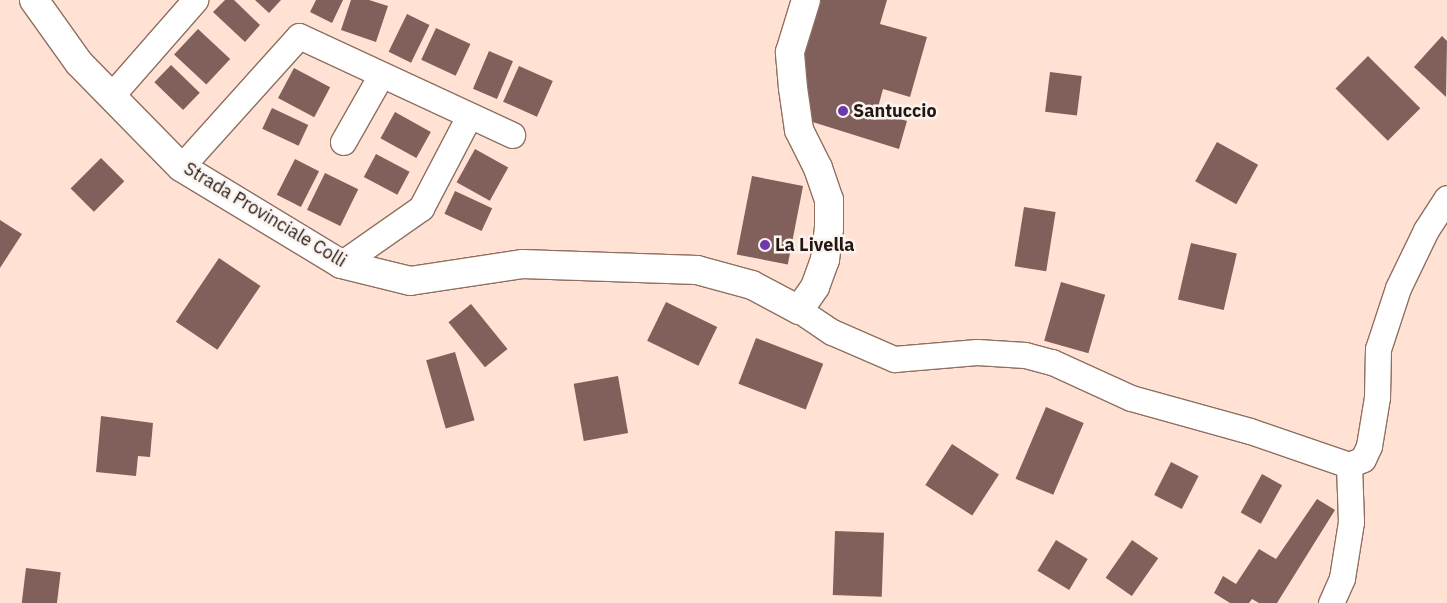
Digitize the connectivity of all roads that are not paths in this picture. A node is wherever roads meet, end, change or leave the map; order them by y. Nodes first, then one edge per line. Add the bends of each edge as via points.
1 (34, 0) edge
2 (196, 0) edge
3 (806, 0) edge
4 (381, 75) junction
5 (112, 96) junction
6 (469, 116) junction
7 (512, 135) dead end
8 (343, 142) dead end
9 (181, 167) junction
10 (1447, 198) edge
11 (341, 264) junction
12 (799, 310) junction
13 (1349, 465) junction
14 (1331, 603) edge

1 - 5 street, Strada Provinciale Colli via 79,63
2 - 5 street
3 - 12 street via 790,52 793,88 799,130 829,200 829,229 825,260 815,286
4 - 6 street
4 - 8 street
4 - 9 street via 299,36
5 - 9 street, Strada Provinciale Colli
6 - 7 street
6 - 11 street via 421,208
9 - 11 street, Strada Provinciale Colli
10 - 13 street via 1426,230 1398,288 1378,349 1377,397 1369,446 1363,459
11 - 12 street, Strada Provinciale Colli via 410,281 522,264 697,270 752,285
12 - 13 street via 832,332 894,359 977,352 1024,355 1052,362 1131,398 1250,431
13 - 14 street via 1351,522 1342,578

